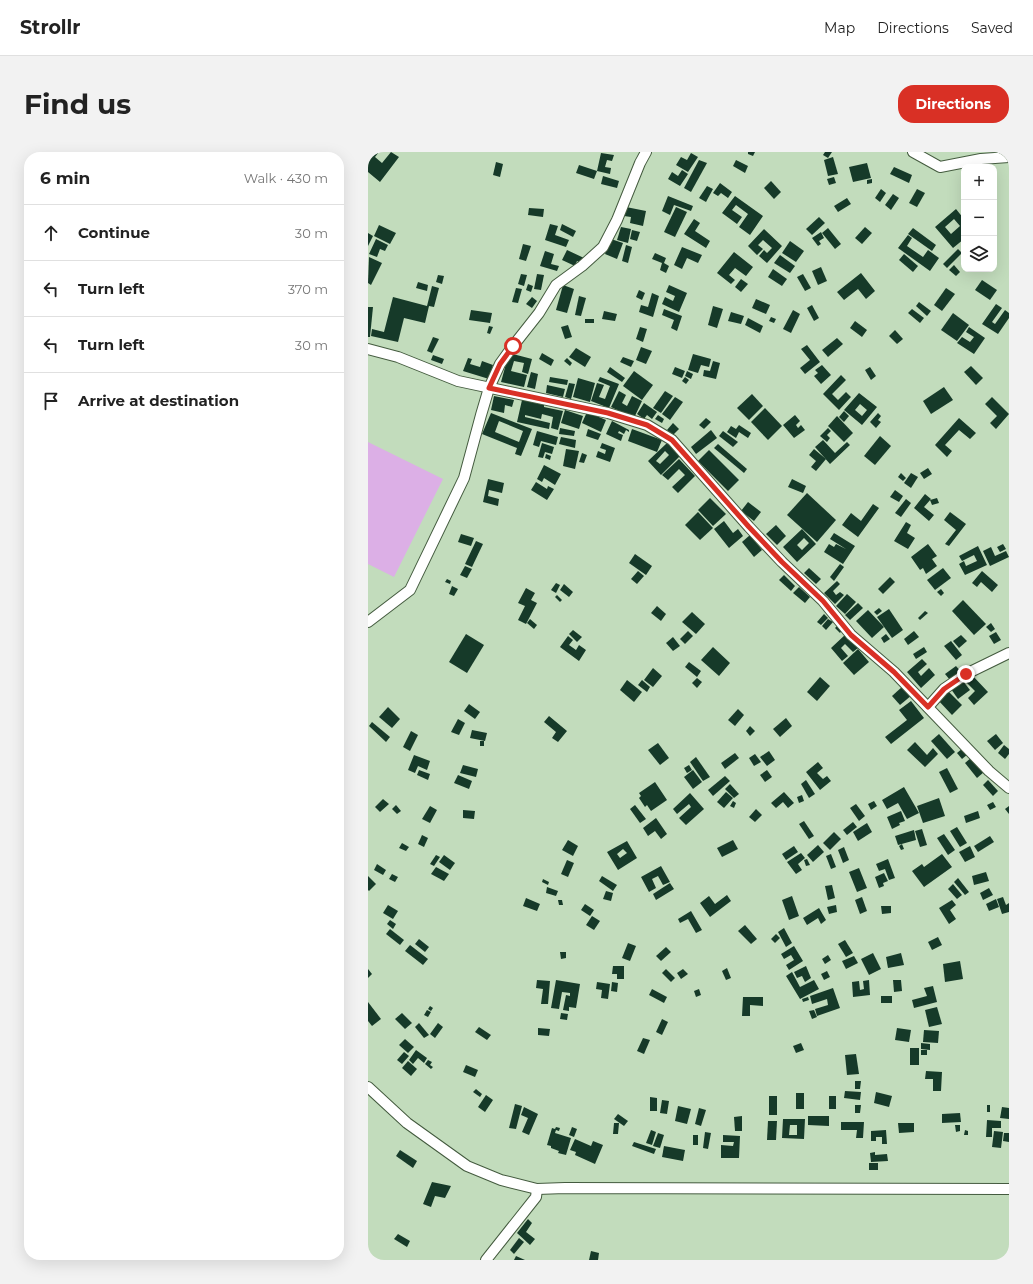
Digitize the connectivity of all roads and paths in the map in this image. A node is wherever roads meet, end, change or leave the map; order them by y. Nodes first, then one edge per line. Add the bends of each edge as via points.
1 (646, 152) edge
2 (913, 152) edge
3 (1009, 157) edge
4 (368, 349) edge
5 (489, 388) junction
6 (368, 622) edge
7 (1009, 653) edge
8 (928, 707) junction
9 (1009, 788) edge
10 (368, 1087) edge
11 (537, 1189) junction
12 (1009, 1189) edge
13 (486, 1260) edge

1 - 5 street via 603,247 556,285 539,313 500,364
2 - 3 street via 940,167 981,159
4 - 5 street via 398,357 458,381
5 - 6 street via 464,478 410,590
5 - 8 street via 608,413 647,425 672,440 749,527 823,601 851,635 894,672
7 - 8 street via 966,674 944,689
8 - 9 street
10 - 11 street via 407,1123 467,1166 501,1180
11 - 12 street
11 - 13 street via 536,1197

